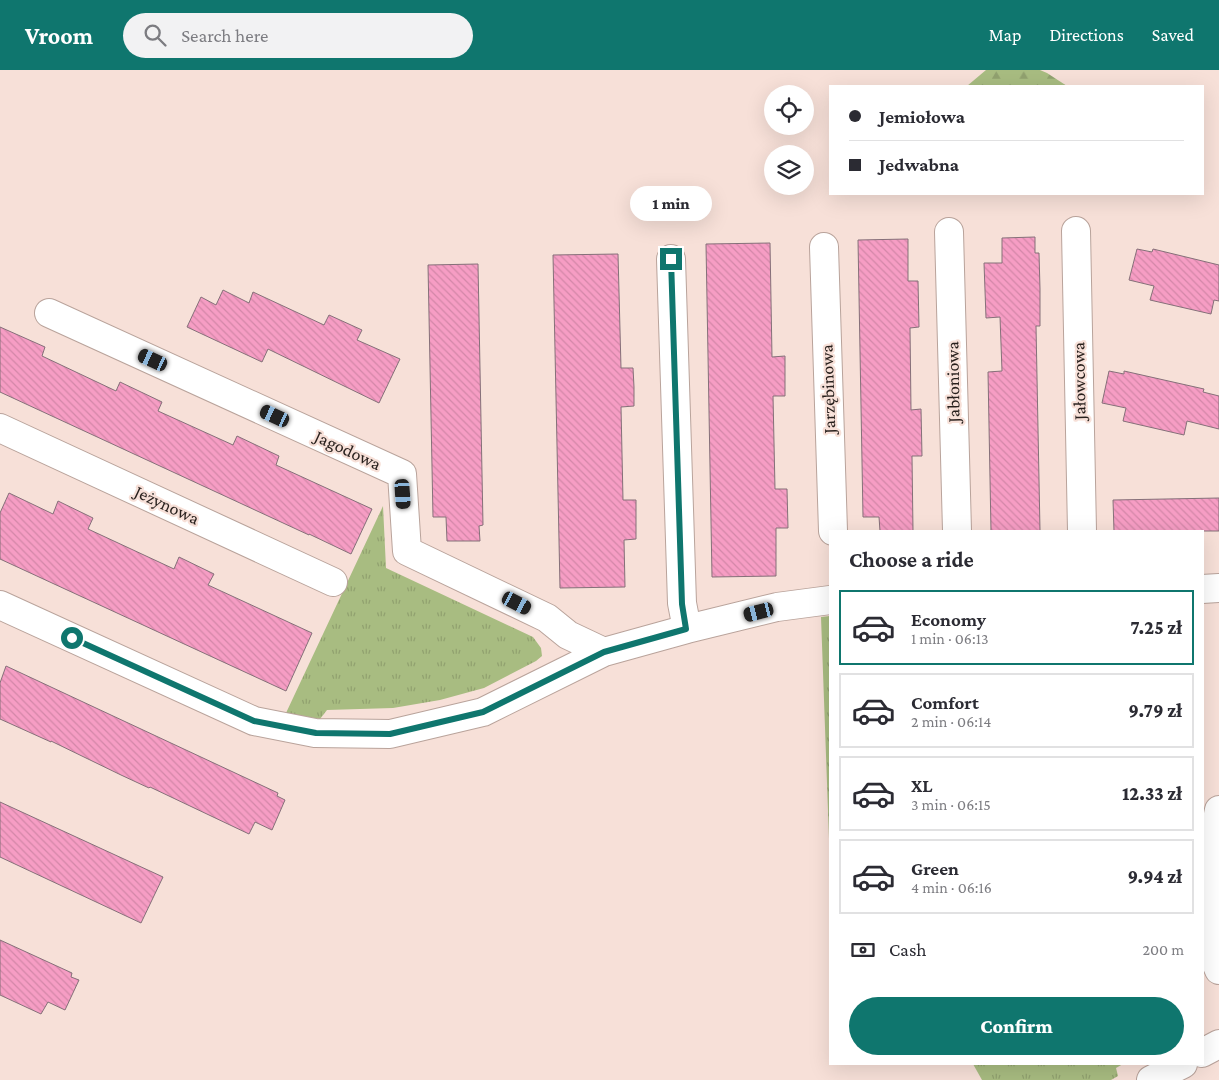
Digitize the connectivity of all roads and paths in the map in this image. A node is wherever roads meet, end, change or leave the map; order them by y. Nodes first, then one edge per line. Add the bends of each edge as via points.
1 (1076, 231) dead end
2 (949, 232) dead end
3 (824, 247) dead end
4 (671, 259) dead end
5 (49, 313) dead end
6 (1, 432) edge
7 (833, 530) edge
8 (957, 530) edge
9 (1082, 530) edge
10 (333, 582) dead end
11 (1219, 588) edge
12 (1204, 589) edge
13 (829, 600) edge
14 (0, 606) edge
15 (686, 629) junction
16 (604, 652) junction
17 (1219, 810) edge
18 (1219, 970) edge
19 (1219, 1044) edge
20 (1204, 1052) edge
21 (1181, 1065) edge
22 (1151, 1080) edge

1 - 9 street, Jałowcowa
2 - 8 street, Jabłoniowa
3 - 7 street, Jarzębinowa
4 - 15 street via 682,604
5 - 16 street, Jagodowa via 402,474 407,551 547,618 568,635
6 - 10 street, Jeżynowa
11 - 12 street
13 - 15 street via 777,607
14 - 16 street via 254,721 316,733 390,734 483,712
15 - 16 street
17 - 18 street via 1207,894 1210,943
19 - 20 street
21 - 22 street

